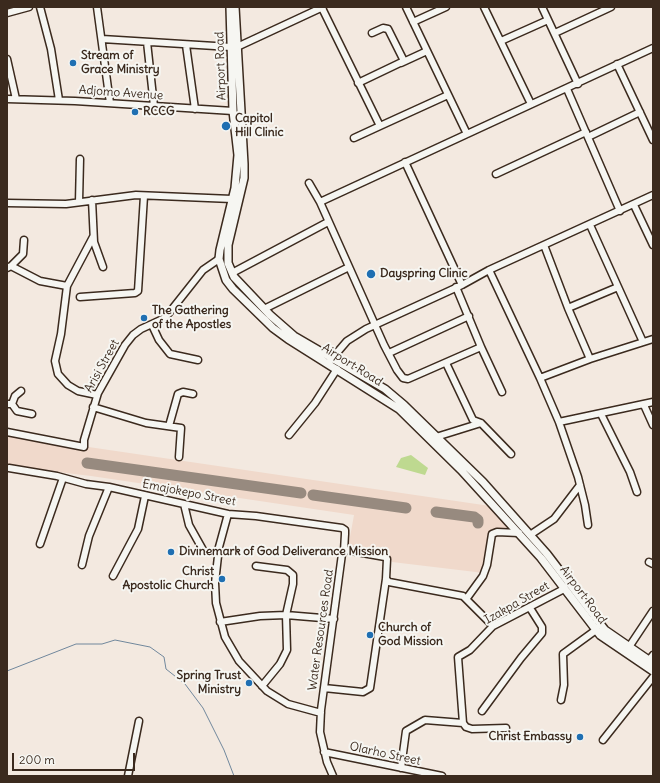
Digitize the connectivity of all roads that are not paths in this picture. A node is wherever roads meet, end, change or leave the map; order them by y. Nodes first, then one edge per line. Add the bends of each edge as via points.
1 (29, 7) edge
2 (40, 7) edge
3 (97, 7) edge
4 (230, 7) edge
5 (236, 7) edge
6 (322, 7) edge
7 (406, 7) edge
8 (446, 7) edge
9 (484, 7) edge
10 (542, 7) edge
11 (610, 7) edge
12 (7, 13) edge
13 (548, 20) junction
14 (413, 22) junction
15 (555, 33) junction
16 (372, 34) dead end
17 (102, 39) junction
18 (147, 42) junction
19 (501, 42) junction
20 (186, 45) junction
21 (234, 47) junction
22 (653, 48) edge
23 (427, 51) junction
24 (7, 59) edge
25 (399, 64) junction
26 (618, 64) junction
27 (358, 83) junction
28 (578, 84) junction
29 (567, 89) junction
30 (448, 95) junction
31 (7, 99) edge
32 (16, 99) junction
33 (59, 100) junction
34 (110, 103) junction
35 (530, 104) junction
36 (154, 106) junction
37 (195, 109) junction
38 (233, 111) junction
39 (640, 112) junction
40 (380, 126) junction
41 (467, 134) junction
42 (587, 135) junction
43 (354, 138) dead end
44 (653, 140) edge
45 (80, 159) dead end
46 (405, 162) junction
47 (496, 174) dead end
48 (309, 183) dead end
49 (653, 195) edge
50 (144, 196) junction
51 (232, 199) junction
52 (92, 200) junction
53 (79, 202) junction
54 (320, 202) junction
55 (7, 203) edge
56 (634, 205) junction
57 (620, 211) junction
58 (328, 222) junction
59 (590, 225) junction
60 (93, 237) junction
61 (24, 240) dead end
62 (544, 245) junction
63 (653, 245) edge
64 (219, 259) junction
65 (9, 267) edge
66 (103, 267) dead end
67 (349, 267) junction
68 (489, 270) junction
69 (232, 273) junction
70 (67, 286) junction
71 (459, 286) junction
72 (618, 287) junction
73 (80, 297) dead end
74 (568, 308) junction
75 (264, 309) junction
76 (469, 316) junction
77 (375, 324) junction
78 (152, 325) junction
79 (653, 339) edge
80 (643, 342) junction
81 (481, 347) junction
82 (388, 353) junction
83 (590, 359) junction
84 (198, 360) dead end
85 (330, 361) junction
86 (446, 363) junction
87 (337, 369) junction
88 (540, 378) junction
89 (21, 391) dead end
90 (502, 392) dead end
91 (193, 394) dead end
92 (97, 395) junction
93 (653, 402) edge
94 (10, 404) edge
95 (644, 405) junction
96 (93, 407) junction
97 (32, 414) dead end
98 (601, 414) junction
99 (559, 422) junction
100 (481, 423) junction
101 (653, 425) edge
102 (169, 426) junction
103 (7, 432) edge
104 (289, 435) dead end
105 (436, 437) junction
106 (511, 454) dead end
107 (179, 457) dead end
108 (9, 468) dead end
109 (463, 468) junction
110 (63, 478) junction
111 (580, 485) junction
112 (108, 487) junction
113 (637, 492) dead end
114 (145, 496) junction
115 (184, 504) junction
116 (228, 514) junction
117 (588, 525) dead end
118 (519, 533) junction
119 (530, 535) junction
120 (40, 544) dead end
121 (202, 550) dead end
122 (344, 551) junction
123 (82, 565) dead end
124 (256, 566) dead end
125 (114, 576) dead end
126 (386, 579) junction
127 (564, 589) junction
128 (467, 598) junction
129 (530, 608) junction
130 (653, 611) edge
131 (286, 615) junction
132 (334, 619) junction
133 (220, 622) junction
134 (493, 626) junction
135 (596, 630) junction
136 (629, 647) junction
137 (652, 659) edge
138 (653, 671) edge
139 (653, 677) edge
140 (262, 686) junction
141 (324, 688) junction
142 (561, 700) dead end
143 (482, 711) dead end
144 (321, 713) junction
145 (138, 721) dead end
146 (463, 723) junction
147 (506, 728) dead end
148 (603, 740) dead end
149 (324, 752) junction
150 (401, 768) junction
151 (128, 776) edge
152 (333, 776) edge
153 (442, 776) edge

1 - 12 street
2 - 33 street via 51,49
3 - 17 street
4 - 21 main road, Airport Road
5 - 21 main road, Airport Road
6 - 21 street
6 - 27 street
7 - 14 street
8 - 14 street
9 - 19 street
10 - 13 street
11 - 15 street
13 - 15 street
13 - 19 street
14 - 23 street
15 - 28 street
16 - 25 street via 383,28 388,29 404,61
17 - 18 street
17 - 34 street
18 - 20 street
18 - 36 street
19 - 35 street
20 - 21 street
20 - 37 street
21 - 38 main road, Airport Road
21 - 69 main road, Airport Road via 244,178 228,245 228,263
22 - 26 street
23 - 25 street
23 - 30 street
24 - 32 street
25 - 27 street
26 - 28 street
26 - 39 street
27 - 40 street
28 - 29 street
29 - 35 street
29 - 42 street
30 - 40 street
30 - 41 street
31 - 32 street, Adjomo Avenue
32 - 33 street, Adjomo Avenue
33 - 34 street, Adjomo Avenue
34 - 36 street, Adjomo Avenue
35 - 41 street
36 - 37 street, Adjomo Avenue
37 - 38 street, Adjomo Avenue
38 - 51 main road, Airport Road via 238,170
39 - 42 street
39 - 44 street
40 - 43 street
41 - 46 street
42 - 47 street
42 - 57 street
45 - 53 street
46 - 54 street
46 - 71 street
48 - 54 street
49 - 56 street
50 - 51 street
50 - 52 street
50 - 73 street via 138,291
51 - 64 main road, Airport Road
52 - 53 street
52 - 60 street
53 - 55 street
54 - 58 street
56 - 57 street
56 - 63 street
57 - 59 street
58 - 67 street
58 - 69 street
59 - 62 street
59 - 72 street
60 - 66 street
60 - 70 street
61 - 65 street via 23,254
62 - 68 street
62 - 74 street
64 - 78 street, Arisi Street via 203,270 165,318
64 - 85 main road, Airport Road via 226,280 251,306 288,339
65 - 70 street via 40,282
67 - 75 street
67 - 77 street
68 - 71 street
68 - 88 street
69 - 75 main road, Airport Road
70 - 92 street via 55,366 58,374 68,385
71 - 76 street
71 - 77 street
72 - 74 street
72 - 80 street
74 - 83 street
75 - 85 main road, Airport Road via 294,336
76 - 81 street
76 - 82 street
77 - 82 street
77 - 85 street via 347,342
78 - 84 street via 158,340 170,354
78 - 92 street, Arisi Street via 133,335
79 - 80 street
80 - 83 street
81 - 86 street
81 - 90 street
82 - 86 street via 397,370 408,379
83 - 88 street
85 - 87 main road, Airport Road
85 - 105 main road, Airport Road via 385,389
86 - 100 street via 473,420
87 - 104 street via 315,403
87 - 109 main road, Airport Road via 398,409
88 - 99 street
89 - 94 street
91 - 102 street via 178,394
92 - 96 street, Arisi Street
93 - 95 street
94 - 97 street via 17,411
95 - 98 street
95 - 101 street
96 - 102 street via 146,423
96 - 103 street, Arisi Street via 84,448
98 - 99 street
98 - 113 street via 630,472
99 - 111 street
100 - 105 street
100 - 106 street
102 - 107 street via 182,430
105 - 109 main road, Airport Road
108 - 110 street, Emajokepo Street
109 - 118 main road, Airport Road
109 - 119 main road, Airport Road
110 - 112 street, Emajokepo Street
110 - 120 street
111 - 117 street
111 - 119 street via 554,518
112 - 114 street, Emajokepo Street
112 - 123 street via 89,536
114 - 115 street, Emajokepo Street
114 - 125 street via 138,529
115 - 116 street, Emajokepo Street
115 - 121 street via 189,525
116 - 122 street, Emajokepo Street via 342,528 345,530
116 - 133 street via 218,547 216,567 216,603
118 - 127 main road, Airport Road
118 - 128 street via 492,534 483,576
119 - 136 main road, Airport Road via 596,620 605,630
122 - 126 street via 385,557
122 - 132 street, Water Resources Road
124 - 131 street via 286,570 293,575
126 - 128 street via 389,582
126 - 141 street via 370,688 363,692
127 - 129 street, Izakpa Street
127 - 135 main road, Airport Road
128 - 134 street
129 - 134 street, Izakpa Street
129 - 143 street via 542,627 542,633
130 - 136 street
131 - 132 street
131 - 133 street
131 - 140 street via 286,650 280,664
132 - 141 street, Water Resources Road
133 - 140 street via 225,637 239,661
134 - 146 street, Izakpa Street via 470,650 458,657
135 - 138 main road, Airport Road via 605,639
135 - 142 street via 563,654 564,685
136 - 137 main road, Airport Road
139 - 148 street
140 - 144 street via 288,704
141 - 144 street, Water Resources Road
144 - 149 street, Water Resources Road via 320,732
145 - 151 street
146 - 147 street via 472,729
146 - 150 street via 425,720 406,731
149 - 150 street, Olarho Street
149 - 152 street, Water Resources Road
150 - 153 street, Olarho Street

